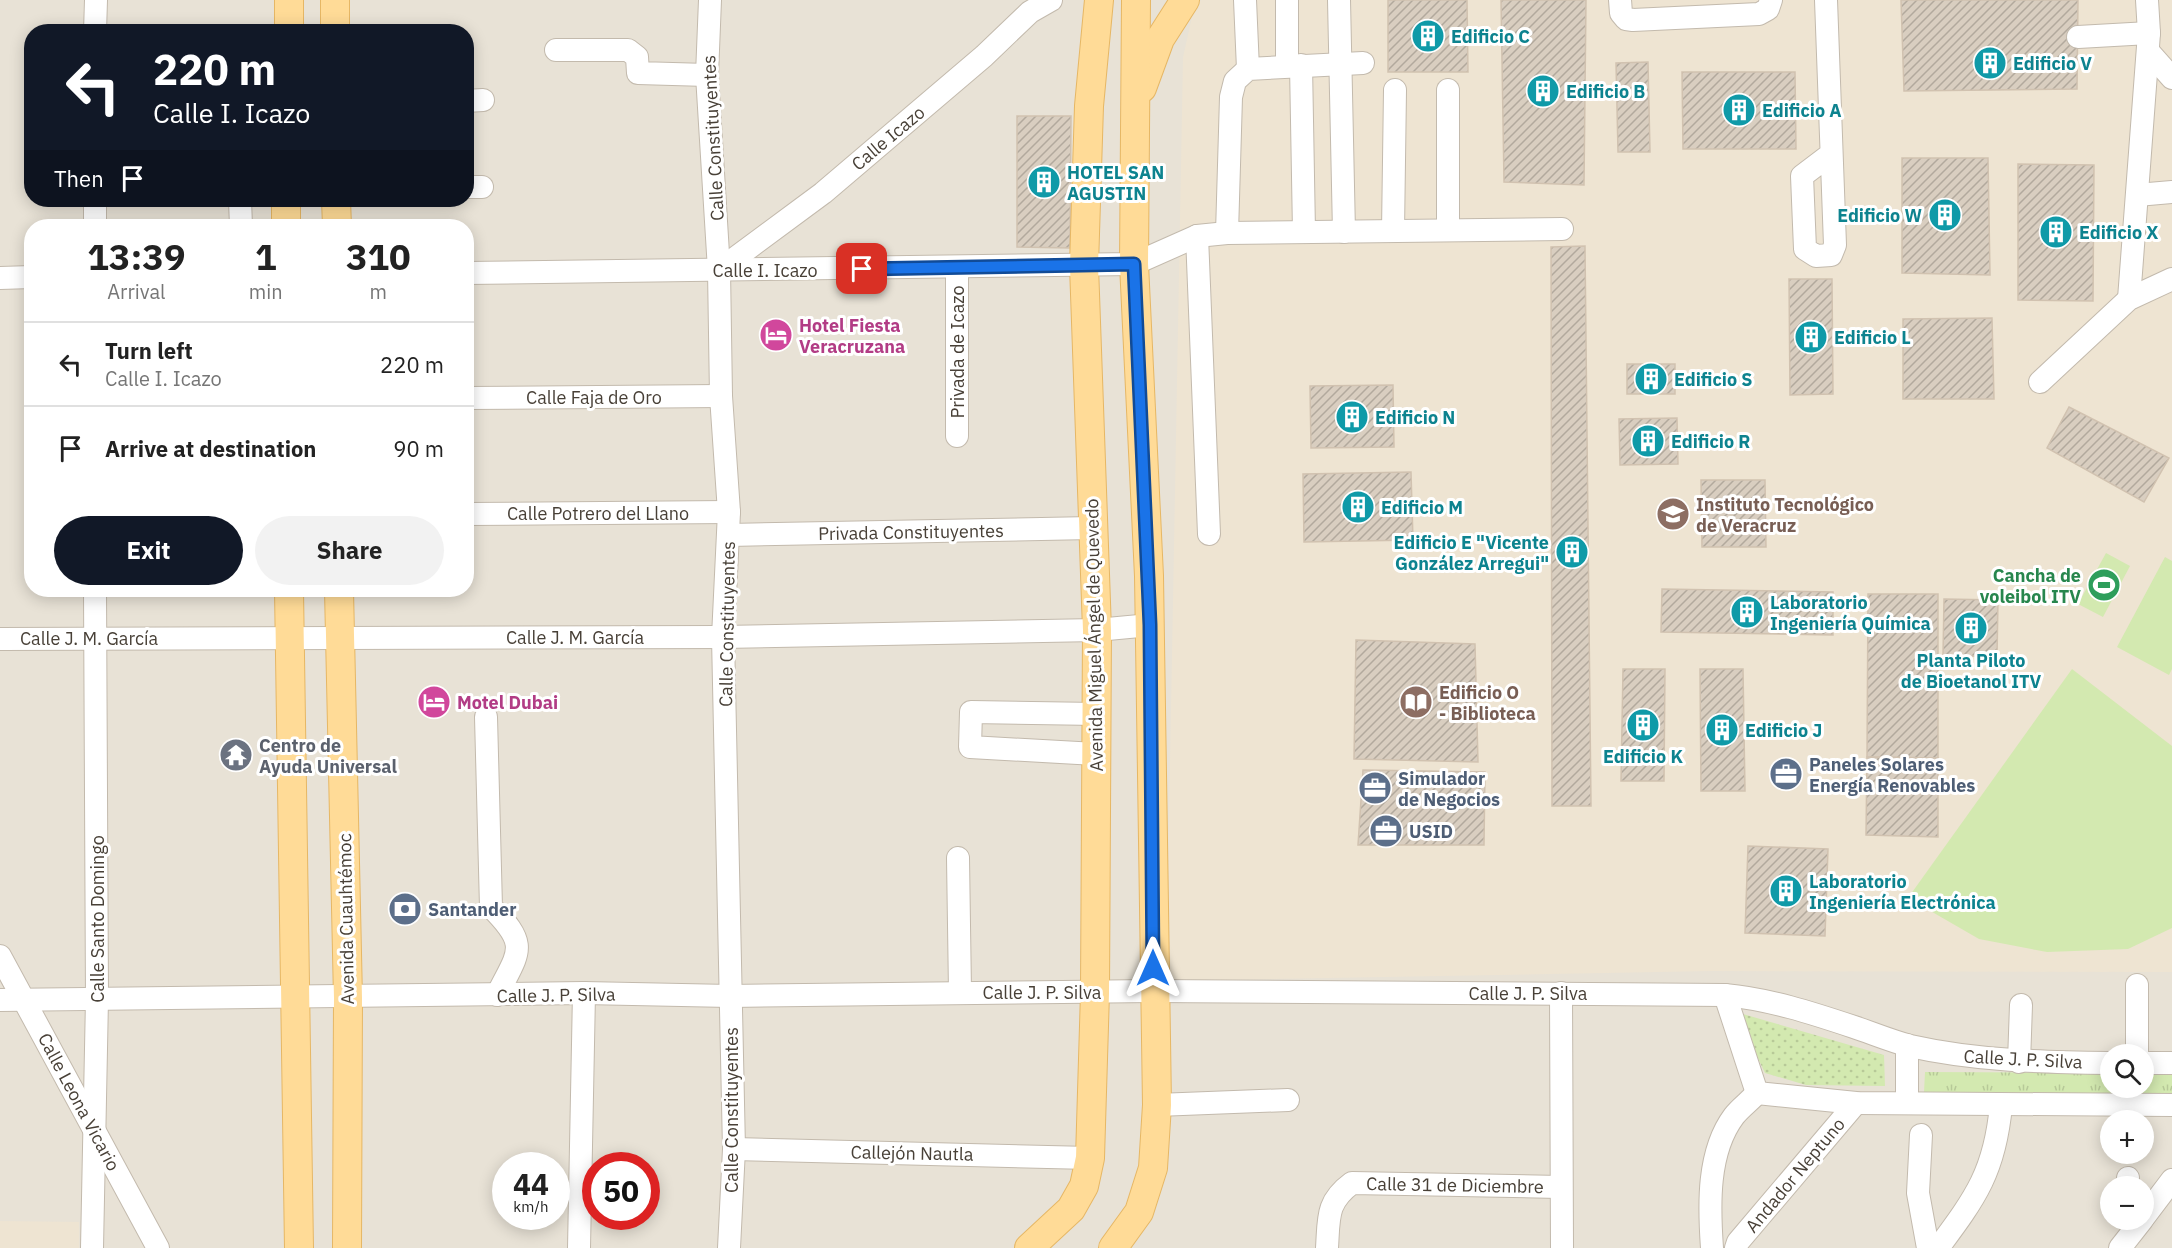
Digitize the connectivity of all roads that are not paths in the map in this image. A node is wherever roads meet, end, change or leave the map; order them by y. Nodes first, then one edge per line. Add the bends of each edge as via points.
1 (96, 0) edge
2 (289, 0) edge
3 (335, 0) edge
4 (710, 0) edge
5 (1051, 0) edge
6 (1101, 0) edge
7 (1136, 0) edge
8 (1185, 0) edge
9 (1245, 0) edge
10 (1287, 0) edge
11 (1339, 0) edge
12 (1620, 0) edge
13 (1771, 0) edge
14 (1826, 0) edge
15 (2147, 0) edge
16 (95, 24) edge
17 (289, 24) edge
18 (335, 24) edge
19 (2078, 37) dead end
20 (2148, 42) junction
21 (556, 50) dead end
22 (1352, 63) junction
23 (1136, 65) junction
24 (1294, 66) junction
25 (1248, 69) junction
26 (708, 75) junction
27 (2172, 78) edge
28 (1395, 90) dead end
29 (1448, 90) dead end
30 (1136, 104) junction
31 (1831, 154) dead end
32 (2172, 192) edge
33 (2137, 195) junction
34 (1562, 229) dead end
35 (1448, 230) junction
36 (1393, 231) junction
37 (1304, 232) junction
38 (1344, 232) junction
39 (1227, 233) junction
40 (1197, 236) junction
41 (1134, 264) junction
42 (1084, 266) junction
43 (957, 268) junction
44 (719, 270) junction
45 (474, 273) edge
46 (24, 277) edge
47 (0, 278) edge
48 (2172, 279) edge
49 (2129, 299) junction
50 (2040, 382) dead end
51 (721, 396) junction
52 (474, 398) edge
53 (957, 436) dead end
54 (729, 512) junction
55 (474, 514) edge
56 (1092, 528) junction
57 (1209, 534) dead end
58 (729, 535) junction
59 (95, 597) edge
60 (289, 597) edge
61 (339, 597) edge
62 (1150, 625) junction
63 (1097, 630) junction
64 (290, 637) junction
65 (339, 637) junction
66 (723, 637) junction
67 (95, 638) junction
68 (0, 639) edge
69 (1097, 714) junction
70 (486, 717) dead end
71 (1096, 754) junction
72 (958, 858) dead end
73 (0, 956) edge
74 (2138, 985) dead end
75 (1153, 991) junction
76 (960, 992) junction
77 (584, 993) junction
78 (1095, 993) junction
79 (1561, 993) junction
80 (497, 995) junction
81 (1725, 995) junction
82 (297, 996) junction
83 (730, 996) junction
84 (348, 998) junction
85 (97, 999) junction
86 (0, 1000) edge
87 (23, 1000) junction
88 (2021, 1005) dead end
89 (2137, 1044) edge
90 (1907, 1045) junction
91 (2019, 1062) junction
92 (2100, 1062) edge
93 (2154, 1063) edge
94 (2172, 1063) edge
95 (1757, 1093) junction
96 (1288, 1100) dead end
97 (1856, 1103) junction
98 (1907, 1103) junction
99 (1157, 1105) junction
100 (2001, 1105) junction
101 (2172, 1105) edge
102 (95, 1134) junction
103 (1921, 1135) dead end
104 (734, 1149) junction
105 (1090, 1158) junction
106 (2172, 1180) edge
107 (1560, 1187) junction
108 (2154, 1204) edge
109 (2121, 1230) edge
110 (2133, 1230) edge
111 (92, 1248) edge
112 (158, 1248) edge
113 (299, 1248) edge
114 (347, 1248) edge
115 (579, 1248) edge
116 (729, 1248) edge
117 (1029, 1248) edge
118 (1113, 1248) edge
119 (1327, 1248) edge
120 (1562, 1248) edge
121 (1712, 1248) edge
122 (1736, 1248) edge
123 (1928, 1248) edge
124 (1938, 1248) edge
125 (2119, 1248) edge

1 - 16 street
2 - 17 main road
3 - 18 main road
4 - 26 street, Calle Constituyentes
5 - 44 street, Calle Icazo via 1030,12 823,193
6 - 23 main road via 1119,15
6 - 42 main road, Avenida Miguel Ángel de Quevedo via 1089,105
7 - 23 main road
8 - 30 main road via 1160,39
9 - 25 street
10 - 24 street
11 - 22 street
12 - 13 street via 1621,13 1633,20 1759,14 1768,9
14 - 31 street
15 - 20 street
19 - 20 street
20 - 27 street
20 - 33 street
21 - 26 street via 628,50 637,57 638,73
22 - 24 street
22 - 38 street
23 - 30 main road
24 - 25 street
24 - 37 street
25 - 39 street via 1235,81 1232,97
26 - 44 street, Calle Constituyentes
28 - 36 street
29 - 35 street
30 - 41 main road
32 - 33 street
33 - 49 street
34 - 35 street
35 - 36 street
36 - 38 street
37 - 38 street
37 - 39 street
39 - 40 street
40 - 41 street
40 - 57 street
41 - 42 street, Calle I. Icazo
41 - 62 main road
42 - 43 street, Calle I. Icazo
42 - 56 main road, Avenida Miguel Ángel de Quevedo
43 - 44 street, Calle I. Icazo
43 - 53 street, Privada de Icazo
44 - 45 street, Calle I. Icazo
44 - 51 street, Calle Constituyentes
46 - 47 street
48 - 49 street
49 - 50 street
51 - 52 street, Calle Faja de Oro
51 - 54 street, Calle Constituyentes
54 - 55 street, Calle Potrero del Llano
54 - 58 street, Calle Constituyentes
56 - 58 street, Privada Constituyentes
56 - 63 main road, Avenida Miguel Ángel de Quevedo
58 - 66 street, Calle Constituyentes
59 - 67 street, Calle Santo Domingo
60 - 64 main road
61 - 65 main road, Avenida Cuauhtémoc
62 - 63 street, Calle J. M. García
62 - 75 main road
63 - 66 street, Calle J. M. García
63 - 69 main road, Avenida Miguel Ángel de Quevedo
64 - 65 street, Calle J. M. García
64 - 67 street, Calle J. M. García
64 - 82 main road
65 - 66 street, Calle J. M. García
65 - 84 main road, Avenida Cuauhtémoc
66 - 83 street, Calle Constituyentes
67 - 68 street, Calle J. M. García
67 - 85 street, Calle Santo Domingo
69 - 71 main road, Avenida Miguel Ángel de Quevedo
69 - 71 street via 971,712 970,747
70 - 80 street via 491,907 517,938 518,953
71 - 78 main road, Avenida Miguel Ángel de Quevedo
72 - 76 street
73 - 87 street, Calle Leona Vicario
74 - 89 street
75 - 78 street, Calle J. P. Silva
75 - 79 street, Calle J. P. Silva
75 - 99 main road
76 - 78 street, Calle J. P. Silva
76 - 83 street, Calle J. P. Silva
77 - 80 street, Calle J. P. Silva
77 - 83 street, Calle J. P. Silva
77 - 115 street
78 - 105 main road, Avenida Miguel Ángel de Quevedo
79 - 81 street, Calle J. P. Silva
79 - 107 street
80 - 84 street, Calle J. P. Silva
81 - 90 street, Calle J. P. Silva via 1751,997 1819,1015
81 - 95 street
82 - 84 street, Calle J. P. Silva
82 - 85 street, Calle J. P. Silva
82 - 113 main road
83 - 104 street, Calle Constituyentes
84 - 114 main road, Avenida Cuauhtémoc
85 - 87 street, Calle J. P. Silva
85 - 102 street, Calle Santo Domingo
86 - 87 street, Calle J. P. Silva
87 - 102 street, Calle Leona Vicario
88 - 91 street
90 - 91 street, Calle J. P. Silva via 1970,1058
90 - 98 street
91 - 92 street, Calle J. P. Silva
93 - 94 street
95 - 97 street
95 - 121 street via 1734,1117 1717,1150 1710,1211
96 - 99 street
97 - 98 street
97 - 122 street, Andador Neptuno
98 - 100 street
99 - 118 main road via 1153,1168 1139,1212
100 - 101 street
100 - 124 street via 1989,1166 1975,1198
102 - 111 street, Calle Santo Domingo
102 - 112 street, Calle Leona Vicario
103 - 123 street via 1918,1194
104 - 105 street, Callejón Nautla
104 - 116 street, Calle Constituyentes
105 - 117 main road, Avenida Miguel Ángel de Quevedo via 1084,1186 1071,1209
106 - 108 street
107 - 119 street, Calle 31 de Diciembre via 1352,1183 1337,1194 1329,1210
107 - 120 street
109 - 125 street
110 - 125 street

